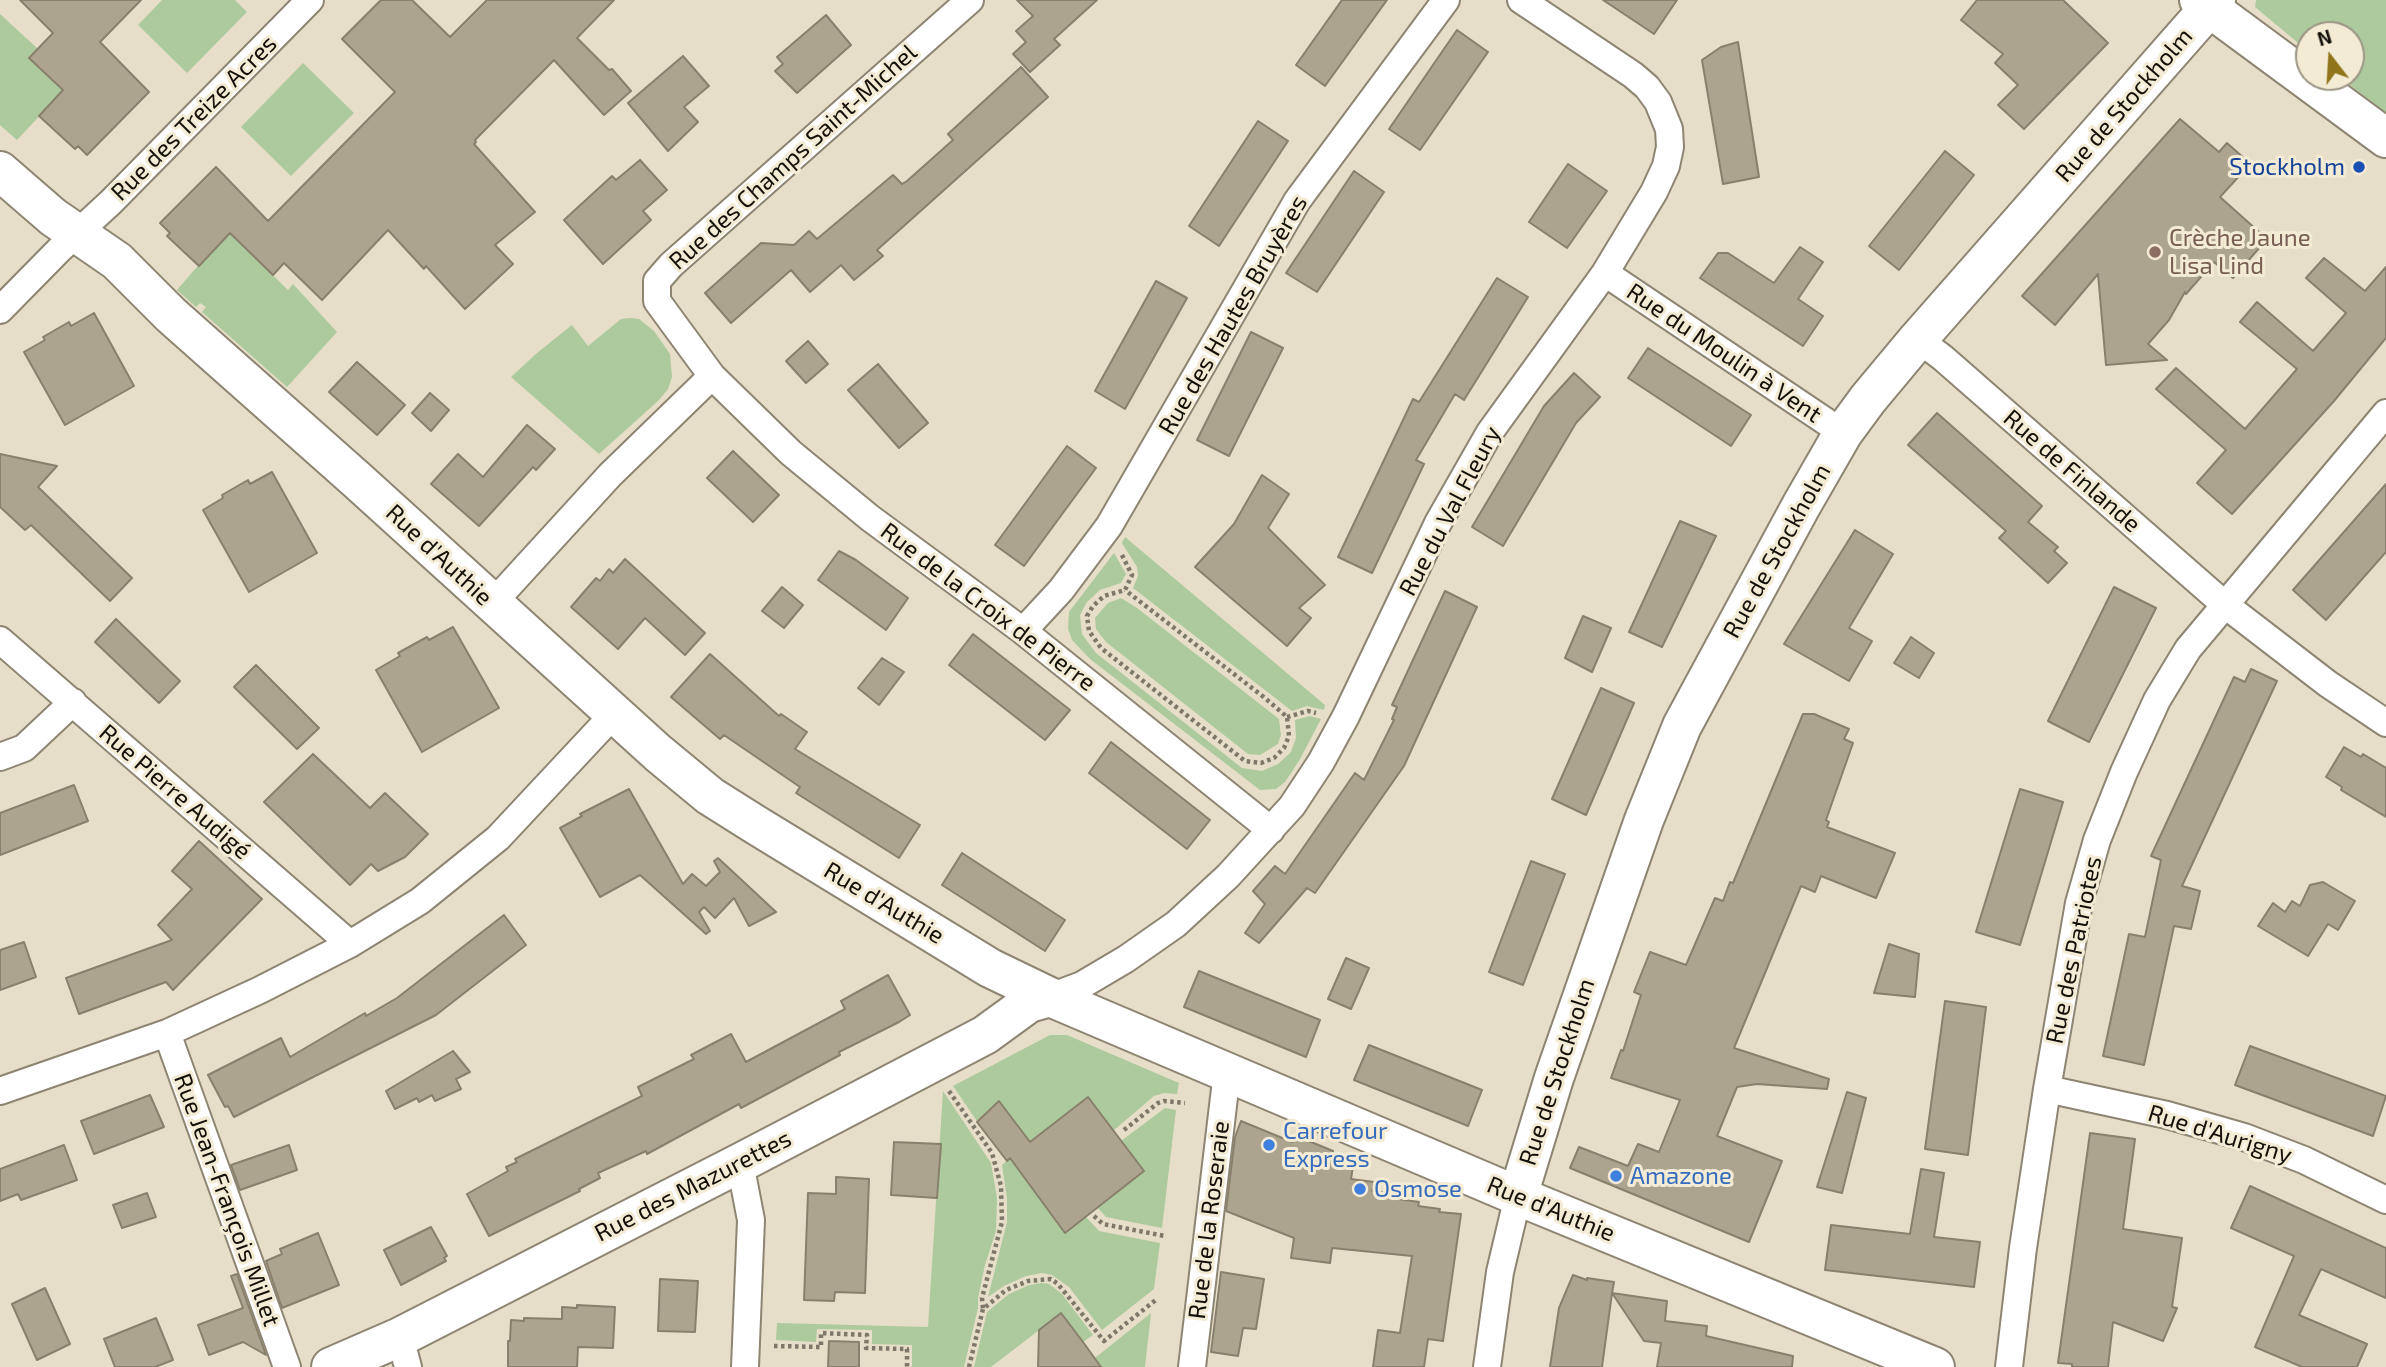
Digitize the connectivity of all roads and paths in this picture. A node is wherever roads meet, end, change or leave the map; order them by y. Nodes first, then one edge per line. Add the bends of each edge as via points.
1 (310, 0) edge
2 (971, 0) edge
3 (1446, 0) edge
4 (1521, 0) edge
5 (2208, 3) edge
6 (2386, 138) edge
7 (0, 171) edge
8 (76, 233) junction
9 (1605, 273) junction
10 (0, 310) edge
11 (1918, 339) junction
12 (712, 376) junction
13 (2386, 413) edge
14 (1843, 433) junction
15 (1118, 548) dead end
16 (1125, 590) junction
17 (492, 604) junction
18 (2224, 604) junction
19 (1023, 631) junction
20 (0, 640) edge
21 (73, 702) junction
22 (614, 714) junction
23 (1322, 715) dead end
24 (1287, 717) junction
25 (2386, 723) edge
26 (0, 757) edge
27 (1271, 830) junction
28 (350, 944) junction
29 (1050, 997) junction
30 (167, 1033) junction
31 (1227, 1072) junction
32 (944, 1081) dead end
33 (2047, 1089) junction
34 (0, 1091) edge
35 (1185, 1103) dead end
36 (1124, 1130) dead end
37 (740, 1163) junction
38 (1518, 1196) junction
39 (2386, 1200) edge
40 (1094, 1216) dead end
41 (1165, 1236) dead end
42 (1157, 1299) dead end
43 (983, 1309) junction
44 (771, 1346) dead end
45 (404, 1352) edge
46 (287, 1367) edge
47 (331, 1367) edge
48 (745, 1367) edge
49 (907, 1367) edge
50 (968, 1367) edge
51 (1192, 1367) edge
52 (1487, 1367) edge
53 (1935, 1367) edge
54 (2009, 1367) edge

1 - 8 street, Rue des Treize Acres
2 - 12 street, Rue des Champs Saint-Michel via 657,281 657,301
3 - 19 street, Rue des Hautes Bruyères via 1297,201 1109,526
4 - 9 street, Rue du Val Fleury via 1633,75 1647,88 1669,129 1666,166
5 - 6 street
5 - 11 street, Rue de Stockholm
7 - 8 street, Rue d'Authie
8 - 10 street, Rue des Treize Acres
8 - 17 street, Rue d'Authie via 117,261
9 - 14 street, Rue du Moulin à Vent
9 - 27 street, Rue du Val Fleury via 1490,432 1438,523 1321,762
11 - 14 street, Rue de Stockholm
11 - 18 street, Rue de Finlande
12 - 17 street via 610,475
12 - 19 street, Rue de la Croix de Pierre via 791,453 870,518
13 - 18 street, Rue des Patriotes
14 - 38 street, Rue de Stockholm via 1682,726 1602,935
15 - 16 path via 1132,575
16 - 24 path
16 - 24 path via 1104,596 1093,606 1087,616 1089,631 1101,648 1245,761 1261,763 1284,748 1289,736
17 - 22 street, Rue d'Authie
18 - 25 street, Rue de Finlande
18 - 33 street, Rue des Patriotes via 2188,649 2157,700 2097,840 2076,915
19 - 27 street, Rue de la Croix de Pierre
20 - 21 street, Rue Pierre Audigé
21 - 26 street via 24,747
21 - 28 street, Rue Pierre Audigé
22 - 28 street via 498,838 420,901
22 - 29 street, Rue d'Authie via 710,796 982,963
23 - 24 path via 1308,711
27 - 29 street, Rue du Val Fleury via 1176,924 1082,985
28 - 30 street
29 - 31 street, Rue d'Authie
29 - 37 street, Rue des Mazurettes via 1029,1003 985,1035
30 - 34 street
30 - 46 street, Rue Jean-François Millet
31 - 38 street, Rue d'Authie
31 - 51 street, Rue de la Roseraie
32 - 43 path via 992,1153 999,1172 1002,1222
33 - 39 street, Rue d'Aurigny via 2244,1137
33 - 54 street, Rue des Patriotes
35 - 36 path via 1158,1103
37 - 45 street, Rue des Mazurettes
37 - 48 street via 751,1220
38 - 52 street via 1500,1272
38 - 53 street, Rue d'Authie
40 - 41 path via 1102,1224
42 - 43 path via 1104,1340 1051,1279 1027,1281 1006,1290
43 - 50 path
44 - 49 path via 821,1347 821,1334 867,1335 866,1348 908,1349
45 - 47 street, Rue des Mazurettes

